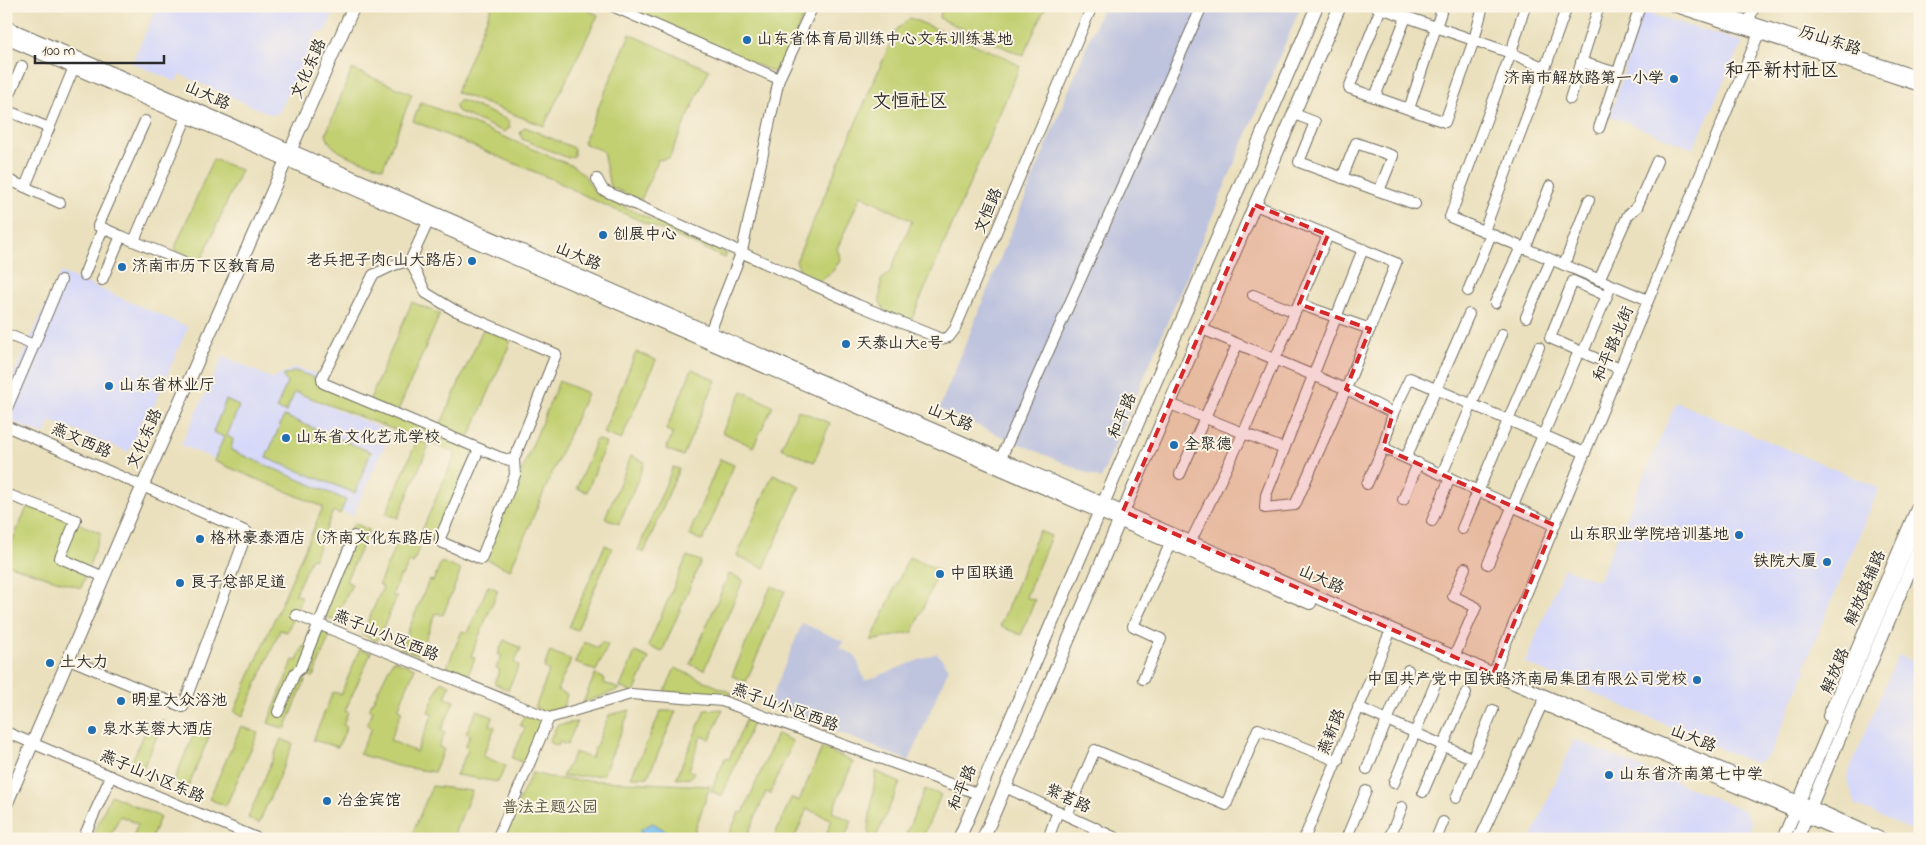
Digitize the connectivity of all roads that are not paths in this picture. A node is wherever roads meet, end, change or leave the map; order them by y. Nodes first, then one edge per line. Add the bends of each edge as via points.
1 (354, 6) edge
2 (612, 6) edge
3 (813, 6) edge
4 (1092, 6) edge
5 (1202, 6) edge
6 (1317, 6) edge
7 (1340, 6) edge
8 (1443, 6) edge
9 (1484, 6) edge
10 (1525, 6) edge
11 (1567, 6) edge
12 (1599, 6) edge
13 (1640, 6) edge
14 (1673, 6) edge
15 (1702, 6) edge
16 (1754, 6) edge
17 (1378, 7) edge
18 (1406, 17) junction
19 (1749, 22) junction
20 (6, 27) edge
21 (1437, 28) junction
22 (1761, 30) junction
23 (6, 38) edge
24 (1474, 40) junction
25 (1511, 53) junction
26 (1582, 62) junction
27 (22, 66) dead end
28 (74, 67) junction
29 (1545, 68) junction
30 (1618, 74) junction
31 (1920, 78) edge
32 (779, 79) junction
33 (1920, 86) edge
34 (1375, 97) junction
35 (1570, 99) dead end
36 (6, 103) edge
37 (1409, 109) junction
38 (6, 110) edge
39 (1294, 114) junction
40 (187, 116) junction
41 (145, 121) dead end
42 (49, 128) junction
43 (1599, 128) dead end
44 (289, 155) junction
45 (1657, 161) dead end
46 (1342, 178) junction
47 (6, 179) edge
48 (597, 179) dead end
49 (1550, 186) dead end
50 (25, 187) junction
51 (1379, 191) junction
52 (1590, 200) dead end
53 (60, 203) dead end
54 (1415, 204) dead end
55 (1255, 205) junction
56 (429, 220) junction
57 (103, 228) junction
58 (1488, 233) junction
59 (1328, 235) junction
60 (121, 236) junction
61 (134, 241) junction
62 (1523, 248) junction
63 (1363, 249) junction
64 (742, 251) junction
65 (1551, 260) junction
66 (182, 261) dead end
67 (410, 261) junction
68 (1564, 265) junction
69 (84, 276) dead end
70 (61, 280) dead end
71 (102, 280) dead end
72 (1599, 280) junction
73 (1612, 285) junction
74 (1468, 291) dead end
75 (1253, 295) dead end
76 (1607, 296) junction
77 (1648, 300) junction
78 (1495, 303) dead end
79 (1297, 308) junction
80 (1469, 314) dead end
81 (1336, 317) junction
82 (1526, 317) dead end
83 (1202, 329) junction
84 (1370, 329) junction
85 (710, 332) junction
86 (6, 334) edge
87 (1502, 334) dead end
88 (34, 345) junction
89 (1237, 345) junction
90 (1539, 347) dead end
91 (1581, 352) junction
92 (1274, 360) junction
93 (1620, 369) junction
94 (1313, 376) junction
95 (1437, 388) junction
96 (1346, 389) junction
97 (1170, 404) junction
98 (1472, 404) junction
99 (7, 408) edge
100 (1393, 413) junction
101 (1206, 417) junction
102 (1508, 420) junction
103 (6, 426) edge
104 (1244, 432) junction
105 (1543, 435) junction
106 (1383, 448) junction
107 (479, 449) junction
108 (1284, 449) junction
109 (1584, 453) junction
110 (1000, 458) junction
111 (1406, 458) junction
112 (514, 459) junction
113 (1418, 463) junction
114 (1180, 474) dead end
115 (1446, 476) junction
116 (1367, 484) dead end
117 (143, 485) junction
118 (1478, 491) junction
119 (6, 494) edge
120 (1920, 499) edge
121 (1403, 500) dead end
122 (1513, 506) junction
123 (1101, 507) junction
124 (1121, 515) junction
125 (1920, 516) edge
126 (1432, 521) dead end
127 (1554, 525) junction
128 (1462, 529) dead end
129 (354, 536) dead end
130 (1191, 541) junction
131 (1171, 542) junction
132 (1920, 546) edge
133 (1920, 562) edge
134 (1488, 564) dead end
135 (1465, 568) dead end
136 (104, 577) junction
137 (296, 615) dead end
138 (319, 625) junction
139 (1388, 637) junction
140 (1454, 657) junction
141 (69, 659) junction
142 (1408, 670) dead end
143 (1492, 674) junction
144 (1143, 679) dead end
145 (1436, 682) dead end
146 (1466, 693) dead end
147 (1862, 699) dead end
148 (1542, 704) junction
149 (1358, 707) junction
150 (1493, 710) dead end
151 (278, 712) dead end
152 (549, 718) junction
153 (1388, 720) junction
154 (1838, 723) junction
155 (6, 732) edge
156 (1415, 733) junction
157 (33, 742) junction
158 (1442, 745) junction
159 (1472, 758) junction
160 (1338, 761) junction
161 (1367, 769) dead end
162 (111, 776) junction
163 (1394, 783) dead end
164 (1005, 787) junction
165 (1366, 791) dead end
166 (1424, 792) dead end
167 (979, 794) junction
168 (1456, 798) dead end
169 (6, 805) edge
170 (1402, 807) dead end
171 (1802, 809) junction
172 (1063, 813) junction
173 (1443, 822) dead end
174 (1096, 828) junction
175 (82, 839) edge
176 (259, 839) edge
177 (497, 839) edge
178 (959, 839) edge
179 (983, 839) edge
180 (1048, 839) edge
181 (1092, 839) edge
182 (1118, 839) edge
183 (1304, 839) edge
184 (1346, 839) edge
185 (1389, 839) edge
186 (1436, 839) edge
187 (1480, 839) edge
188 (1783, 839) edge
189 (1797, 839) edge
190 (1859, 839) edge
191 (1881, 839) edge

1 - 44 main road, 文化东路
2 - 32 street
3 - 32 street
4 - 64 street, 文恒路 via 949,337 934,336 858,305
5 - 110 street
6 - 123 main road, 和平路
7 - 39 main road
8 - 21 street
9 - 24 street
10 - 25 street
11 - 29 street
12 - 26 street
13 - 30 street
14 - 22 street, 历山东路
15 - 19 street, 历山东路
16 - 19 street
17 - 18 street
17 - 34 street via 1348,88
18 - 21 street
18 - 34 street
19 - 22 street, 历山东路
20 - 44 main road, 山大路
21 - 24 street
21 - 37 street
22 - 31 street, 历山东路
22 - 33 street, 历山东路
22 - 77 street, 和平路北街
23 - 28 main road, 山大路
24 - 25 street
24 - 37 street via 1445,122
25 - 29 street
25 - 58 street via 1450,217
26 - 30 street
26 - 35 street
27 - 36 street
28 - 40 main road, 山大路
28 - 42 street
29 - 58 street
30 - 43 street
32 - 64 street
34 - 37 street
38 - 42 street
39 - 46 street via 1315,122 1299,162
39 - 55 main road
40 - 44 main road, 山大路
40 - 61 street
41 - 57 street via 98,226
42 - 50 street
44 - 56 main road, 山大路
44 - 85 main road, 山大路
44 - 117 main road, 文化东路
45 - 72 street
46 - 51 street
46 - 51 street via 1356,143 1393,156
47 - 50 street
48 - 64 street via 603,190
49 - 62 street
50 - 53 street
51 - 54 street
52 - 68 street
55 - 59 street
55 - 83 main road
56 - 67 street
56 - 123 main road, 山大路
57 - 60 street
57 - 69 street
58 - 62 street
58 - 74 street
59 - 63 street
59 - 79 street
60 - 61 street
60 - 71 street
61 - 66 street
62 - 65 street
62 - 78 street
63 - 81 street
63 - 84 street via 1396,263
64 - 85 street
65 - 68 street
65 - 82 street
67 - 107 street via 373,276 322,378 323,383
67 - 112 street via 426,294 454,310 556,354
68 - 72 street
70 - 88 street
72 - 73 street
73 - 76 street
73 - 77 street
75 - 79 street
76 - 91 street
76 - 91 street via 1573,281 1550,338
77 - 93 street, 和平路北街
79 - 81 street
79 - 92 street
80 - 95 street
81 - 84 street
81 - 94 street
83 - 89 street
83 - 97 main road
84 - 96 street
85 - 110 main road, 山大路
86 - 88 street
87 - 98 street
88 - 99 street
89 - 92 street
89 - 101 street
90 - 102 street
91 - 93 street
91 - 105 street
92 - 94 street
92 - 104 street
93 - 109 street, 和平路北街
94 - 96 street
94 - 108 street
95 - 98 street
95 - 100 street via 1410,378
95 - 111 street
96 - 100 street
96 - 108 street via 1295,505 1265,508 1266,495
97 - 101 street
97 - 124 main road
98 - 102 street
98 - 115 street
100 - 106 street
101 - 104 street
101 - 114 street
102 - 105 street
102 - 118 street
103 - 117 street, 燕文西路
104 - 108 street
104 - 130 street
105 - 109 street
105 - 122 street
106 - 111 street
106 - 116 street
107 - 112 street
107 - 112 street via 440,538 441,542 481,558 515,475
109 - 127 street, 和平路北街
110 - 123 main road, 山大路
111 - 113 street
113 - 115 street
113 - 121 street
115 - 118 street
115 - 126 street
117 - 136 main road, 文化东路
117 - 141 street, 燕文西路 via 246,532 184,707
118 - 122 street
118 - 128 street
119 - 136 street via 76,520 60,558
120 - 154 street, 解放路辅路
122 - 127 street
122 - 134 street
123 - 124 main road, 山大路
123 - 167 main road, 和平路
124 - 130 main road, 山大路
124 - 131 main road, 山大路
124 - 164 main road
125 - 154 main road, 解放路
127 - 143 street, 和平路北街
129 - 138 street
130 - 140 main road, 山大路
131 - 139 main road, 山大路
131 - 144 street via 1133,626 1161,639
132 - 154 main road, 解放路
133 - 147 street
135 - 140 street via 1453,596 1476,607
136 - 141 main road, 文化东路
137 - 138 street, 燕子山小区西路
138 - 151 street
138 - 152 street, 燕子山小区西路
139 - 148 main road, 山大路
139 - 149 street, 燕新路
140 - 143 main road, 山大路
141 - 157 main road, 文化东路
142 - 153 street
143 - 171 main road, 山大路
145 - 156 street
146 - 158 street
148 - 171 main road, 山大路
148 - 187 street
149 - 153 street
149 - 160 street, 燕新路
150 - 159 street
152 - 167 street, 燕子山小区西路 via 631,694 722,701
152 - 177 street
153 - 156 street
153 - 161 street
154 - 171 main road, 解放路
155 - 157 street, 燕子山小区东路
156 - 158 street
156 - 163 street
157 - 162 street, 燕子山小区东路
157 - 169 main road, 文化东路
158 - 159 street
158 - 166 street
159 - 168 street
160 - 172 street via 1258,729 1226,806 1095,750
160 - 183 street, 燕新路
162 - 175 street
162 - 176 street, 燕子山小区东路
164 - 172 street, 紫茗路
164 - 179 main road
165 - 184 street
167 - 178 main road, 和平路
170 - 185 street
171 - 188 main road, 解放路
171 - 189 main road, 解放路
171 - 190 main road, 山大路
171 - 191 main road, 山大路
172 - 174 street, 紫茗路
172 - 180 street
173 - 186 street
174 - 181 street
174 - 182 street, 紫茗路

